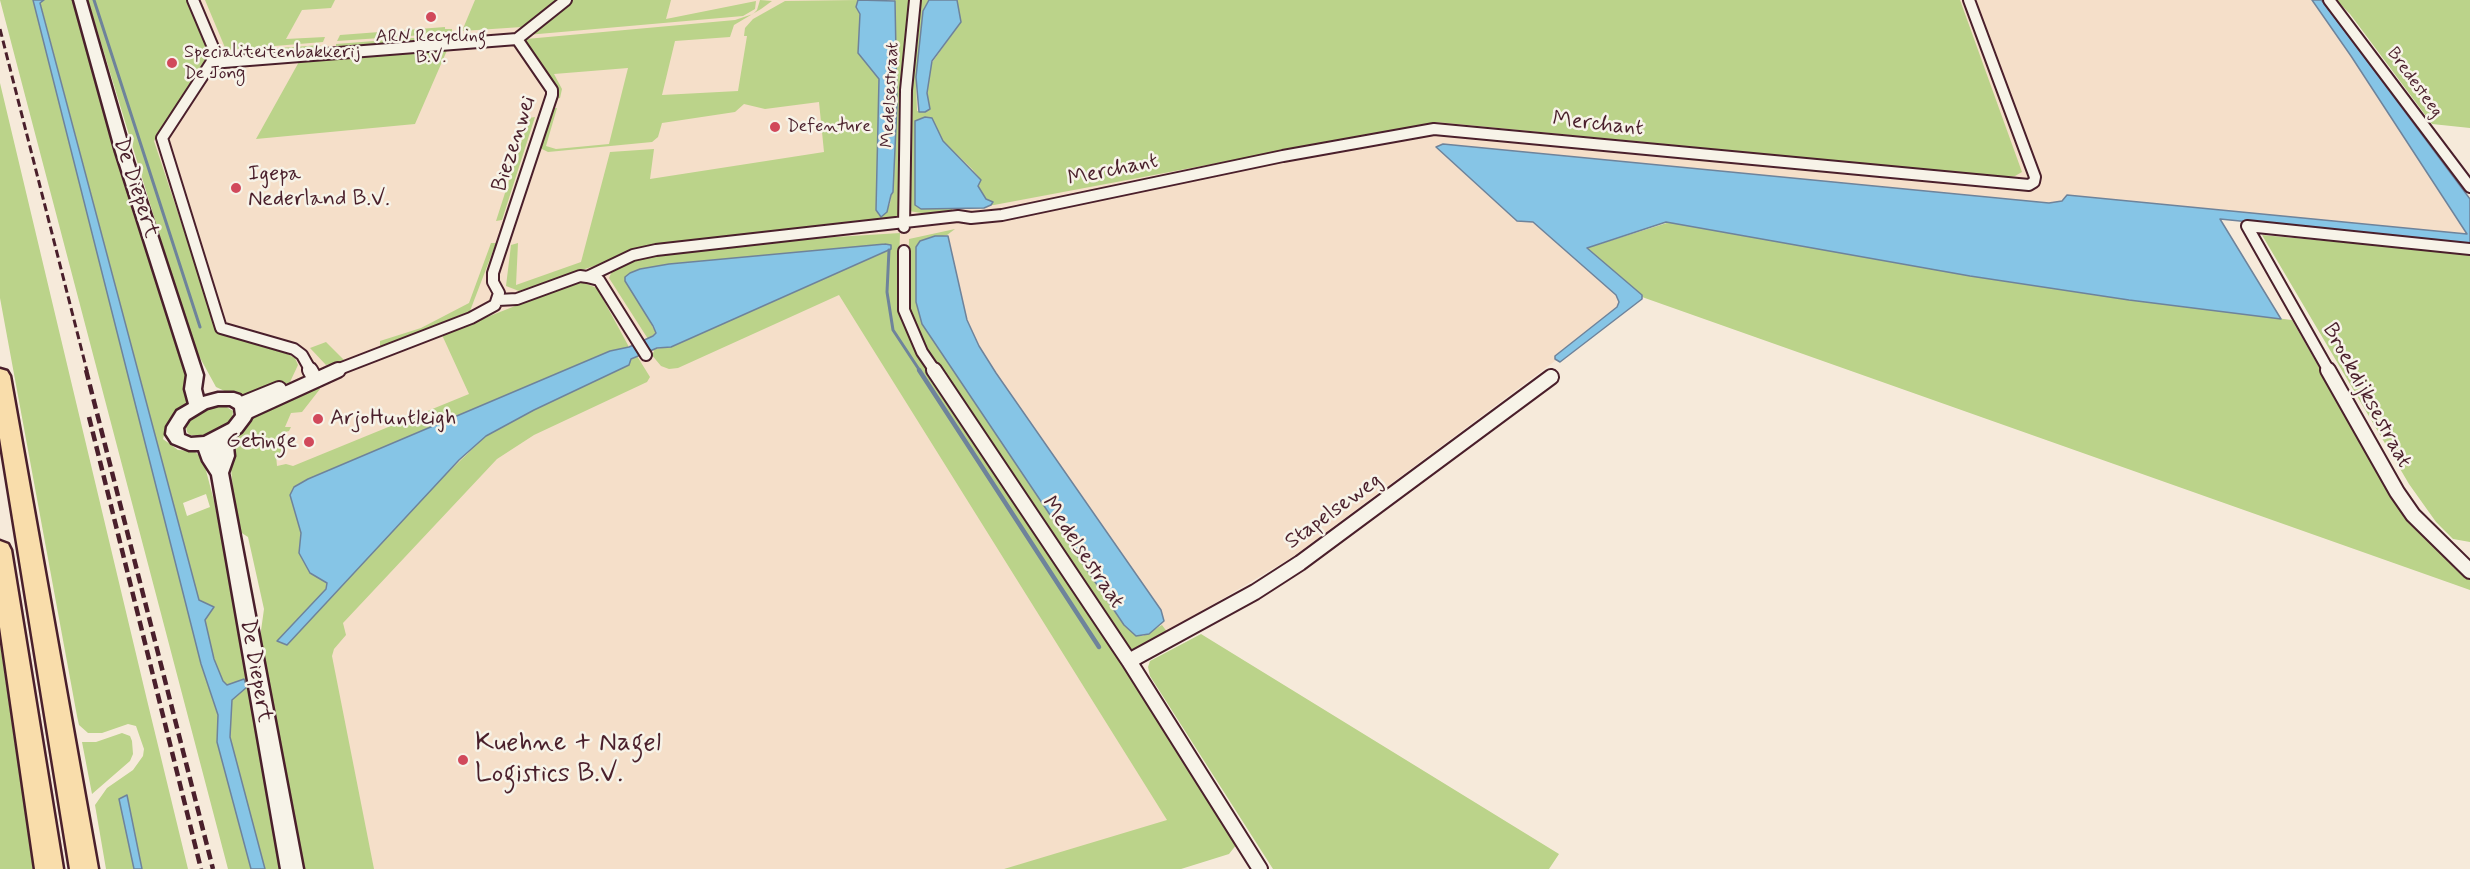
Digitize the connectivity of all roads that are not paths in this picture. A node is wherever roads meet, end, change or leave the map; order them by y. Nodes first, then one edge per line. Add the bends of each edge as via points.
1 (80, 0) edge
2 (194, 0) edge
3 (566, 0) edge
4 (915, 0) edge
5 (1969, 0) edge
6 (2330, 0) edge
7 (517, 39) junction
8 (212, 63) junction
9 (2470, 187) edge
10 (904, 225) junction
11 (2470, 249) edge
12 (904, 251) dead end
13 (587, 277) junction
14 (498, 300) junction
15 (646, 355) dead end
16 (195, 375) junction
17 (0, 376) edge
18 (1551, 377) dead end
19 (315, 379) junction
20 (214, 399) junction
21 (198, 405) junction
22 (243, 408) junction
23 (223, 436) junction
24 (205, 443) junction
25 (220, 473) junction
26 (0, 549) edge
27 (2470, 571) edge
28 (1129, 661) junction
29 (49, 869) edge
30 (84, 869) edge
31 (292, 869) edge
32 (1260, 869) edge

1 - 16 main road, De Diepert via 123,152
2 - 8 street via 215,52
3 - 7 street
4 - 10 street, Medelsestraat via 906,90
5 - 10 street, Merchant via 2035,177 2029,185 1434,129 1283,156 1002,215
6 - 9 street, Bredesteeg
7 - 8 street
7 - 14 street, Biezenwei via 552,95 493,273
8 - 19 street via 162,142 218,317 222,328 232,333 294,349 302,355
10 - 13 street, Merchant via 656,250 615,262
11 - 27 street, Broekdijksestraat via 2247,226 2397,492 2437,540
12 - 28 street, Medelsestraat via 904,310 922,352
13 - 14 street via 580,276 517,299
13 - 15 street via 599,280
14 - 19 street via 471,318
16 - 20 main road, De Diepert via 208,384
16 - 21 main road, De Diepert via 193,389
17 - 30 highway
18 - 28 street, Stapelseweg via 1300,563
19 - 22 street
20 - 21 main road
20 - 22 main road via 231,398
21 - 24 main road via 180,419 174,434 184,443
22 - 23 main road via 238,425
23 - 24 main road
23 - 25 main road, De Diepert via 226,456
24 - 25 main road, De Diepert
25 - 31 main road, De Diepert
26 - 29 highway
28 - 32 street, Medelsestraat

